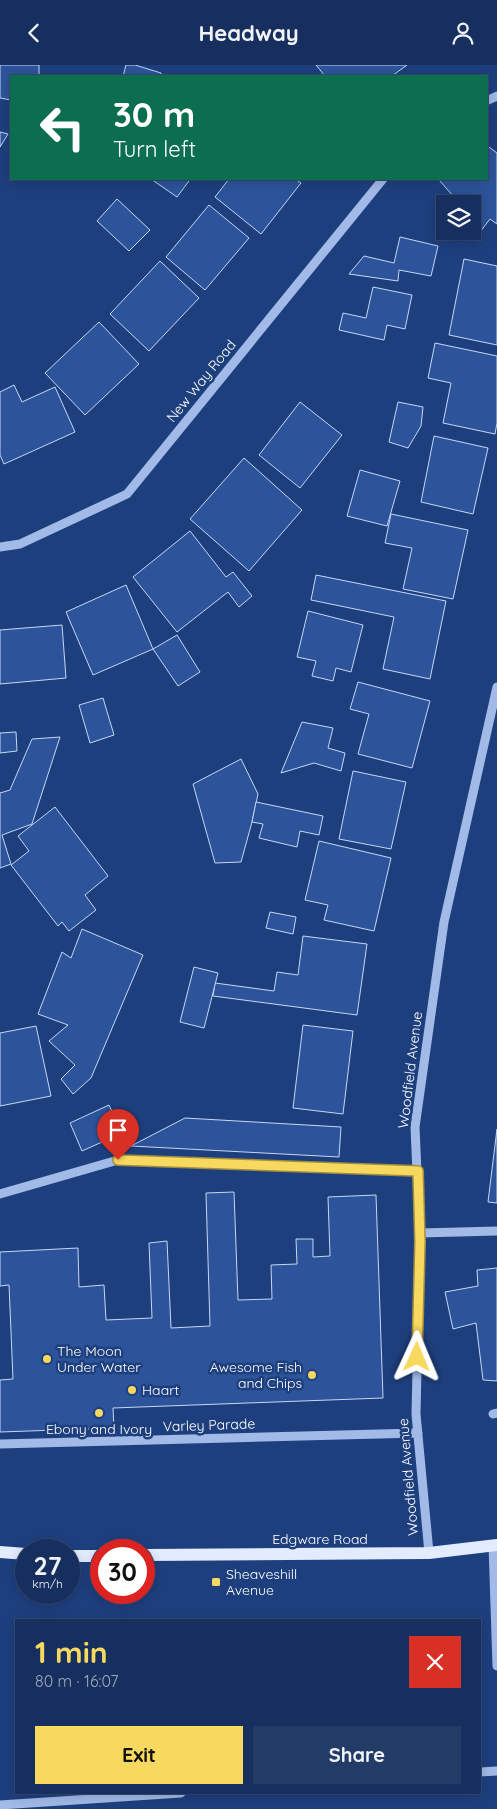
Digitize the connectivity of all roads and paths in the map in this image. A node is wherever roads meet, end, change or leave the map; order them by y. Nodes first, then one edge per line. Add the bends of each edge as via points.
1 (382, 180) edge
2 (0, 547) edge
3 (497, 687) edge
4 (418, 1171) junction
5 (0, 1195) edge
6 (497, 1231) edge
7 (420, 1233) junction
8 (418, 1433) junction
9 (0, 1445) edge
10 (495, 1545) edge
11 (0, 1552) edge
12 (15, 1553) edge
13 (429, 1553) junction
14 (155, 1555) edge
15 (497, 1666) edge
16 (497, 1771) edge
17 (481, 1772) edge
18 (166, 1794) edge
19 (0, 1805) edge

1 - 2 street, New Way Road via 127,494 20,544
3 - 4 street, Woodfield Avenue via 444,922 415,1127
4 - 5 street via 118,1160
4 - 7 street, Woodfield Avenue
6 - 7 street
7 - 8 street, Woodfield Avenue
8 - 9 street, Varley Parade
8 - 13 street, Woodfield Avenue
10 - 13 main road, Edgware Road
10 - 15 street
11 - 12 main road
13 - 14 main road, Edgware Road
16 - 17 street
18 - 19 street

